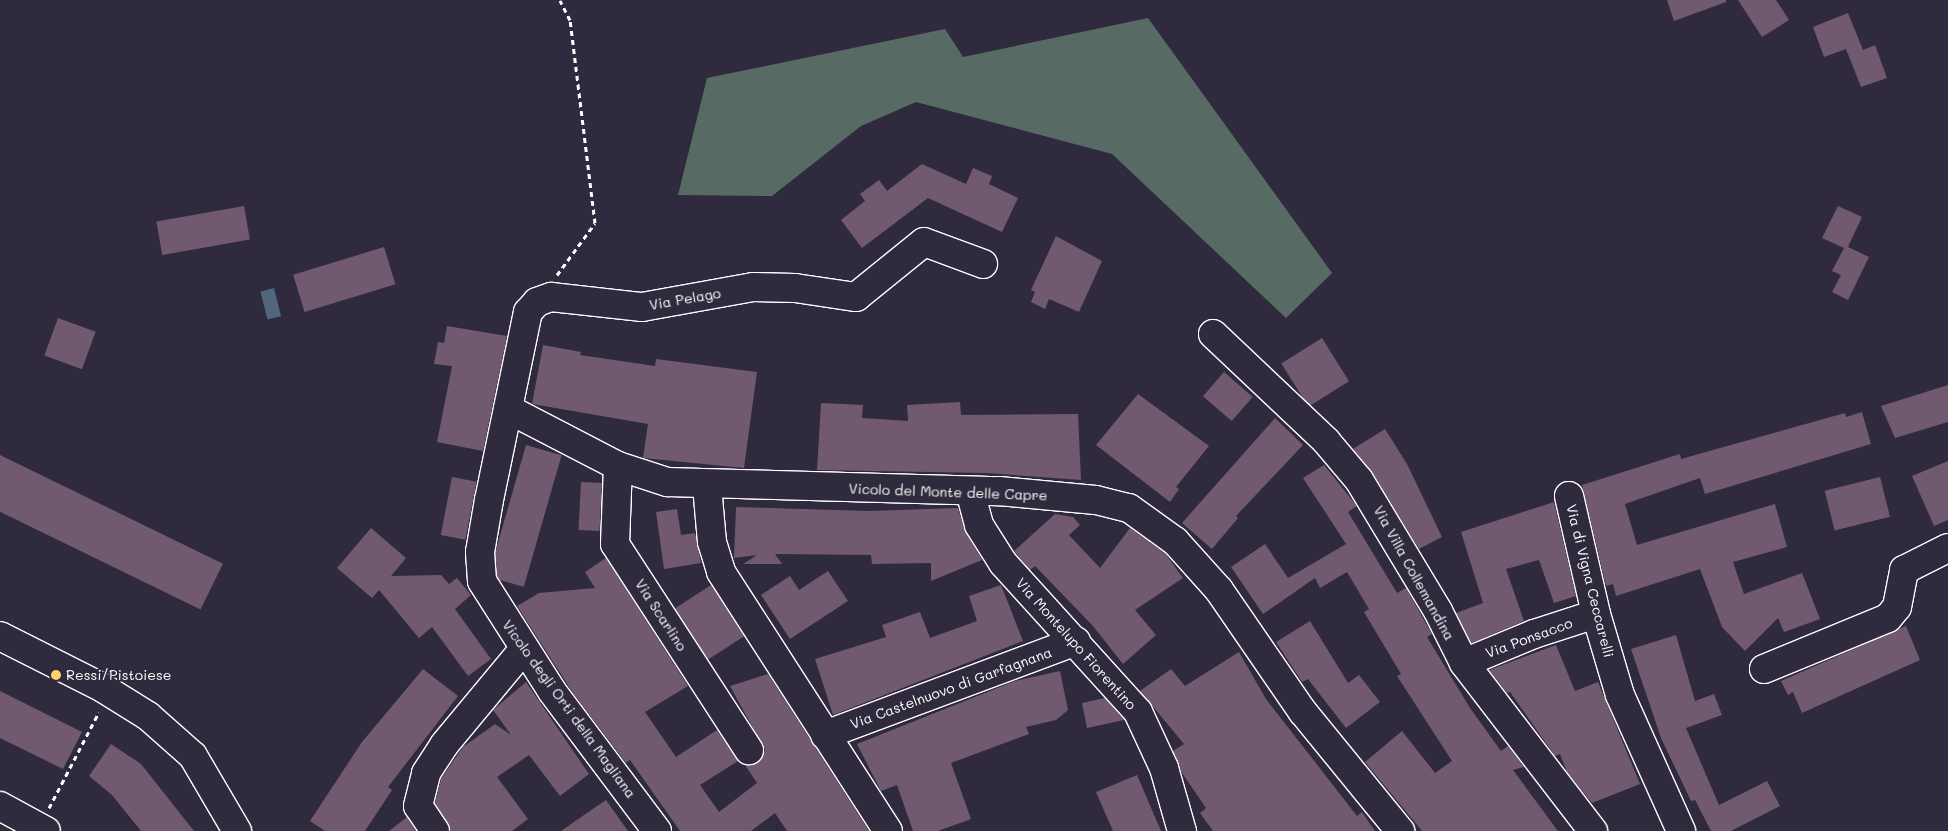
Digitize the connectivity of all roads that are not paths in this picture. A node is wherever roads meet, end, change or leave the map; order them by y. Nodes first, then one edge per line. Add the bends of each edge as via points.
1 (983, 264) dead end
2 (1213, 334) dead end
3 (508, 409) junction
4 (618, 466) junction
5 (707, 486) junction
6 (970, 491) junction
7 (1569, 496) dead end
8 (1948, 548) edge
9 (1596, 614) junction
10 (0, 636) edge
11 (1076, 641) junction
12 (524, 650) junction
13 (1464, 663) junction
14 (1764, 669) dead end
15 (825, 735) junction
16 (749, 750) dead end
17 (0, 806) edge
18 (43, 829) edge
19 (237, 831) edge
20 (435, 831) edge
21 (657, 831) edge
22 (888, 831) edge
23 (1182, 831) edge
24 (1400, 831) edge
25 (1593, 831) edge
26 (1681, 831) edge

1 - 3 street, Via Pelago via 924,242 856,297 760,287 642,307 557,297 537,302 525,318
2 - 13 street, Via Villa Collemandina via 1326,441 1359,480 1438,611
3 - 4 street, Vicolo del Monte delle Capre
3 - 12 street, Vicolo degli Orti della Magliana via 480,562 486,590
4 - 5 street, Vicolo del Monte delle Capre via 667,482
4 - 16 street, Via Scarlino via 615,544
5 - 6 street, Vicolo del Monte delle Capre
5 - 15 street via 712,542 721,572
6 - 11 street, Via Montelupo Fiorentino via 979,525 991,547
6 - 24 street, Vicolo del Monte delle Capre via 1111,503 1129,508 1160,528 1219,590 1303,712
7 - 9 street, Via di Vigna Ceccarelli
8 - 14 street via 1904,570 1897,607 1888,618
9 - 13 street, Via Ponsacco via 1534,634
9 - 26 street, Via di Vigna Ceccarelli via 1620,695
10 - 19 street via 110,692 148,716 193,756
11 - 15 street, Via Castelnuovo di Garfagnana
11 - 23 street, Via Montelupo Fiorentino via 1145,723 1164,768
12 - 20 street via 450,738 426,773 418,806
12 - 21 street, Vicolo degli Orti della Magliana
13 - 25 street, Via Villa Collemandina
15 - 22 street
17 - 18 street

